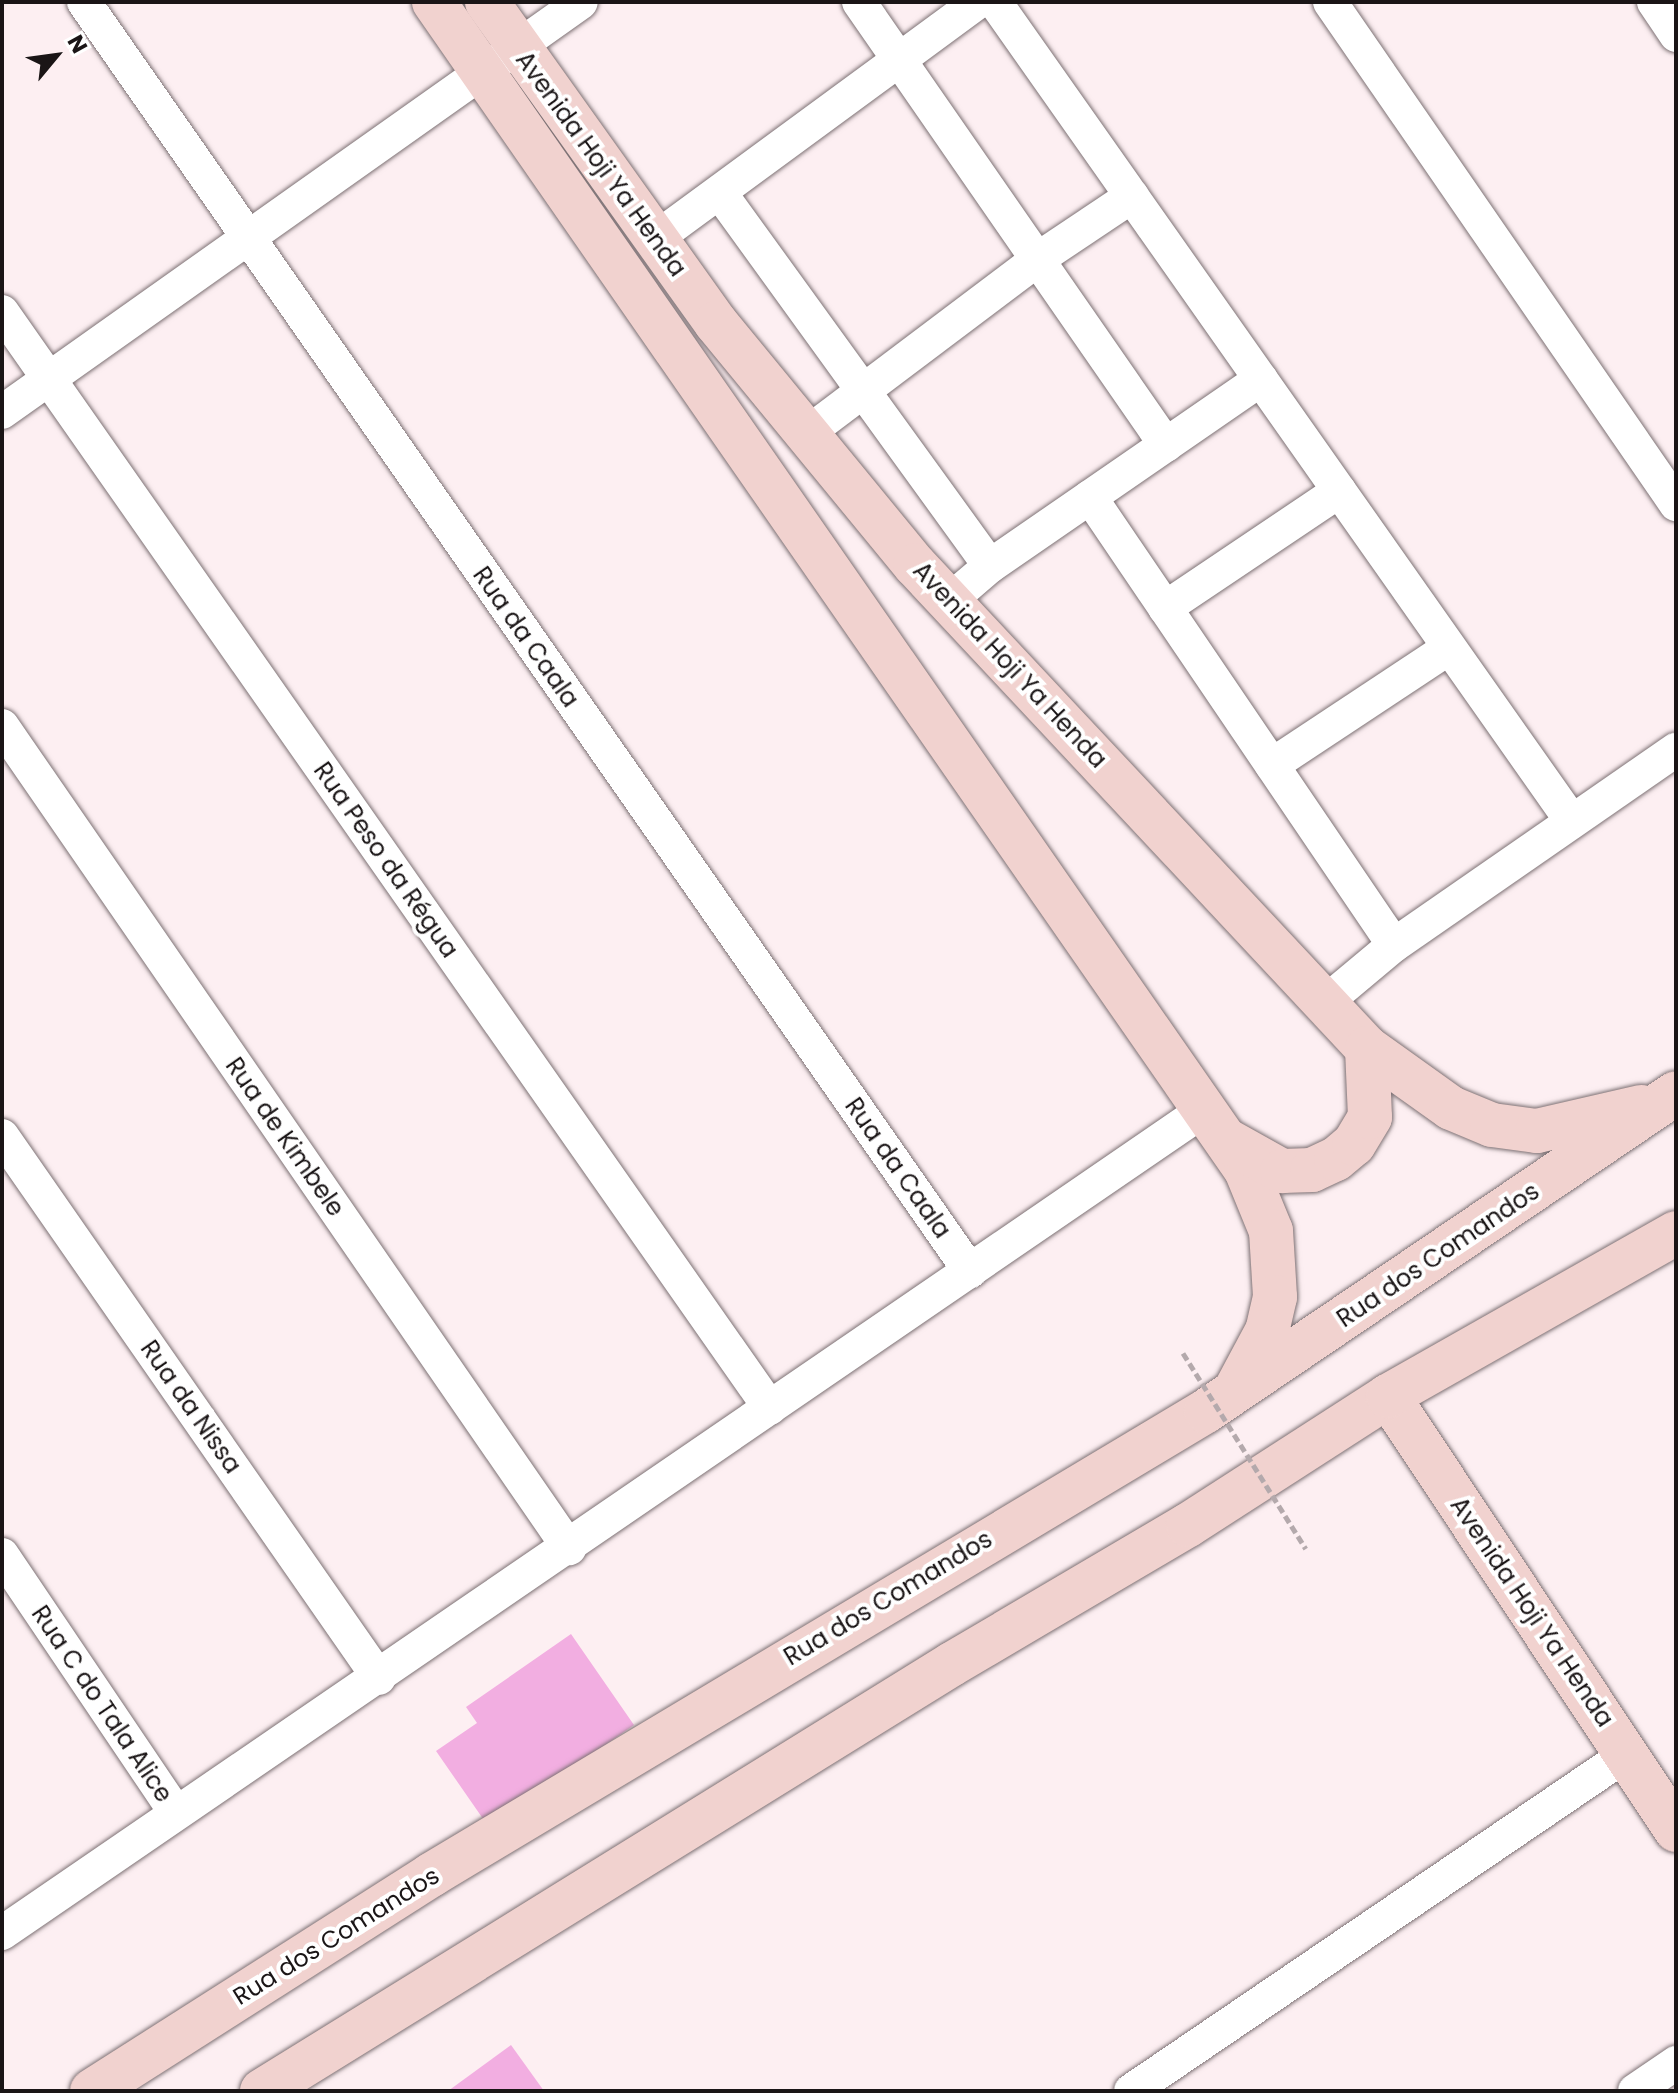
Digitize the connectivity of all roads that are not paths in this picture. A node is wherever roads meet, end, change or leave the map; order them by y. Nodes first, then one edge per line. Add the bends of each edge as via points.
1 (84, 2) edge
2 (434, 2) edge
3 (487, 2) edge
4 (581, 2) edge
5 (859, 2) edge
6 (978, 2) edge
7 (995, 2) edge
8 (1330, 2) edge
9 (1654, 2) edge
10 (1676, 35) edge
11 (500, 59) junction
12 (898, 63) junction
13 (720, 193) junction
14 (1132, 196) junction
15 (248, 239) junction
16 (655, 239) junction
17 (1038, 259) junction
18 (2, 312) edge
19 (48, 379) junction
20 (1261, 379) junction
21 (862, 392) junction
22 (2, 412) edge
23 (806, 434) junction
24 (1166, 445) junction
25 (1339, 491) junction
26 (1090, 497) junction
27 (1676, 504) edge
28 (990, 566) junction
29 (949, 601) junction
30 (1165, 608) junction
31 (1449, 648) junction
32 (2, 726) edge
33 (1676, 750) edge
34 (1272, 765) junction
35 (1571, 820) junction
36 (1394, 945) junction
37 (1327, 1001) junction
38 (1367, 1048) junction
39 (1670, 1098) edge
40 (1217, 1124) junction
41 (2, 1136) edge
42 (1676, 1233) edge
43 (970, 1271) junction
44 (1234, 1393) junction
45 (1388, 1396) junction
46 (770, 1408) junction
47 (569, 1548) junction
48 (2, 1555) edge
49 (379, 1678) junction
50 (1627, 1754) junction
51 (176, 1813) junction
52 (1676, 1830) edge
53 (2, 1933) edge
54 (1676, 2063) edge
55 (92, 2091) edge
56 (262, 2091) edge
57 (1131, 2091) edge
58 (1635, 2091) edge

1 - 15 street, Rua da Caala
2 - 11 main road, Avenida Hoji Ya Henda
3 - 11 main road, Avenida Hoji Ya Henda
4 - 11 street
5 - 12 street
6 - 12 street
7 - 14 street
8 - 27 street
9 - 10 street
11 - 15 street
11 - 16 main road, Avenida Hoji Ya Henda
11 - 40 main road, Avenida Hoji Ya Henda
12 - 13 street
12 - 17 street
13 - 16 street
13 - 21 street
14 - 17 street
14 - 20 street
15 - 19 street
15 - 43 street, Rua da Caala
16 - 23 main road, Avenida Hoji Ya Henda
17 - 21 street
17 - 24 street
18 - 19 street, Rua Peso da Régua
19 - 22 street
19 - 46 street, Rua Peso da Régua
20 - 24 street
20 - 25 street
21 - 23 street
21 - 28 street
23 - 29 main road, Avenida Hoji Ya Henda
24 - 26 street
25 - 30 street
25 - 31 street
26 - 28 street
26 - 30 street
28 - 29 street
29 - 37 main road, Avenida Hoji Ya Henda
30 - 34 street
31 - 34 street
31 - 35 street
32 - 47 street, Rua de Kimbele
33 - 35 street
34 - 36 street
35 - 36 street
36 - 37 street
37 - 38 main road, Avenida Hoji Ya Henda
38 - 39 main road, Avenida Hoji Ya Henda via 1451,1108 1492,1125 1537,1131
38 - 40 main road via 1370,1117 1354,1144 1336,1159 1312,1170 1282,1171
39 - 44 main road, Rua dos Comandos
40 - 43 street
40 - 44 main road, Avenida Hoji Ya Henda via 1263,1201 1275,1264 1267,1331
41 - 49 street, Rua da Nissa
42 - 45 main road
43 - 46 street
44 - 55 main road, Rua dos Comandos via 431,1875
45 - 50 main road, Avenida Hoji Ya Henda
45 - 56 main road via 1188,1525 952,1664
46 - 47 street
47 - 49 street
48 - 51 street, Rua C do Tala Alice
49 - 51 street
50 - 52 main road, Avenida Hoji Ya Henda
50 - 57 street
51 - 53 street
54 - 58 street

